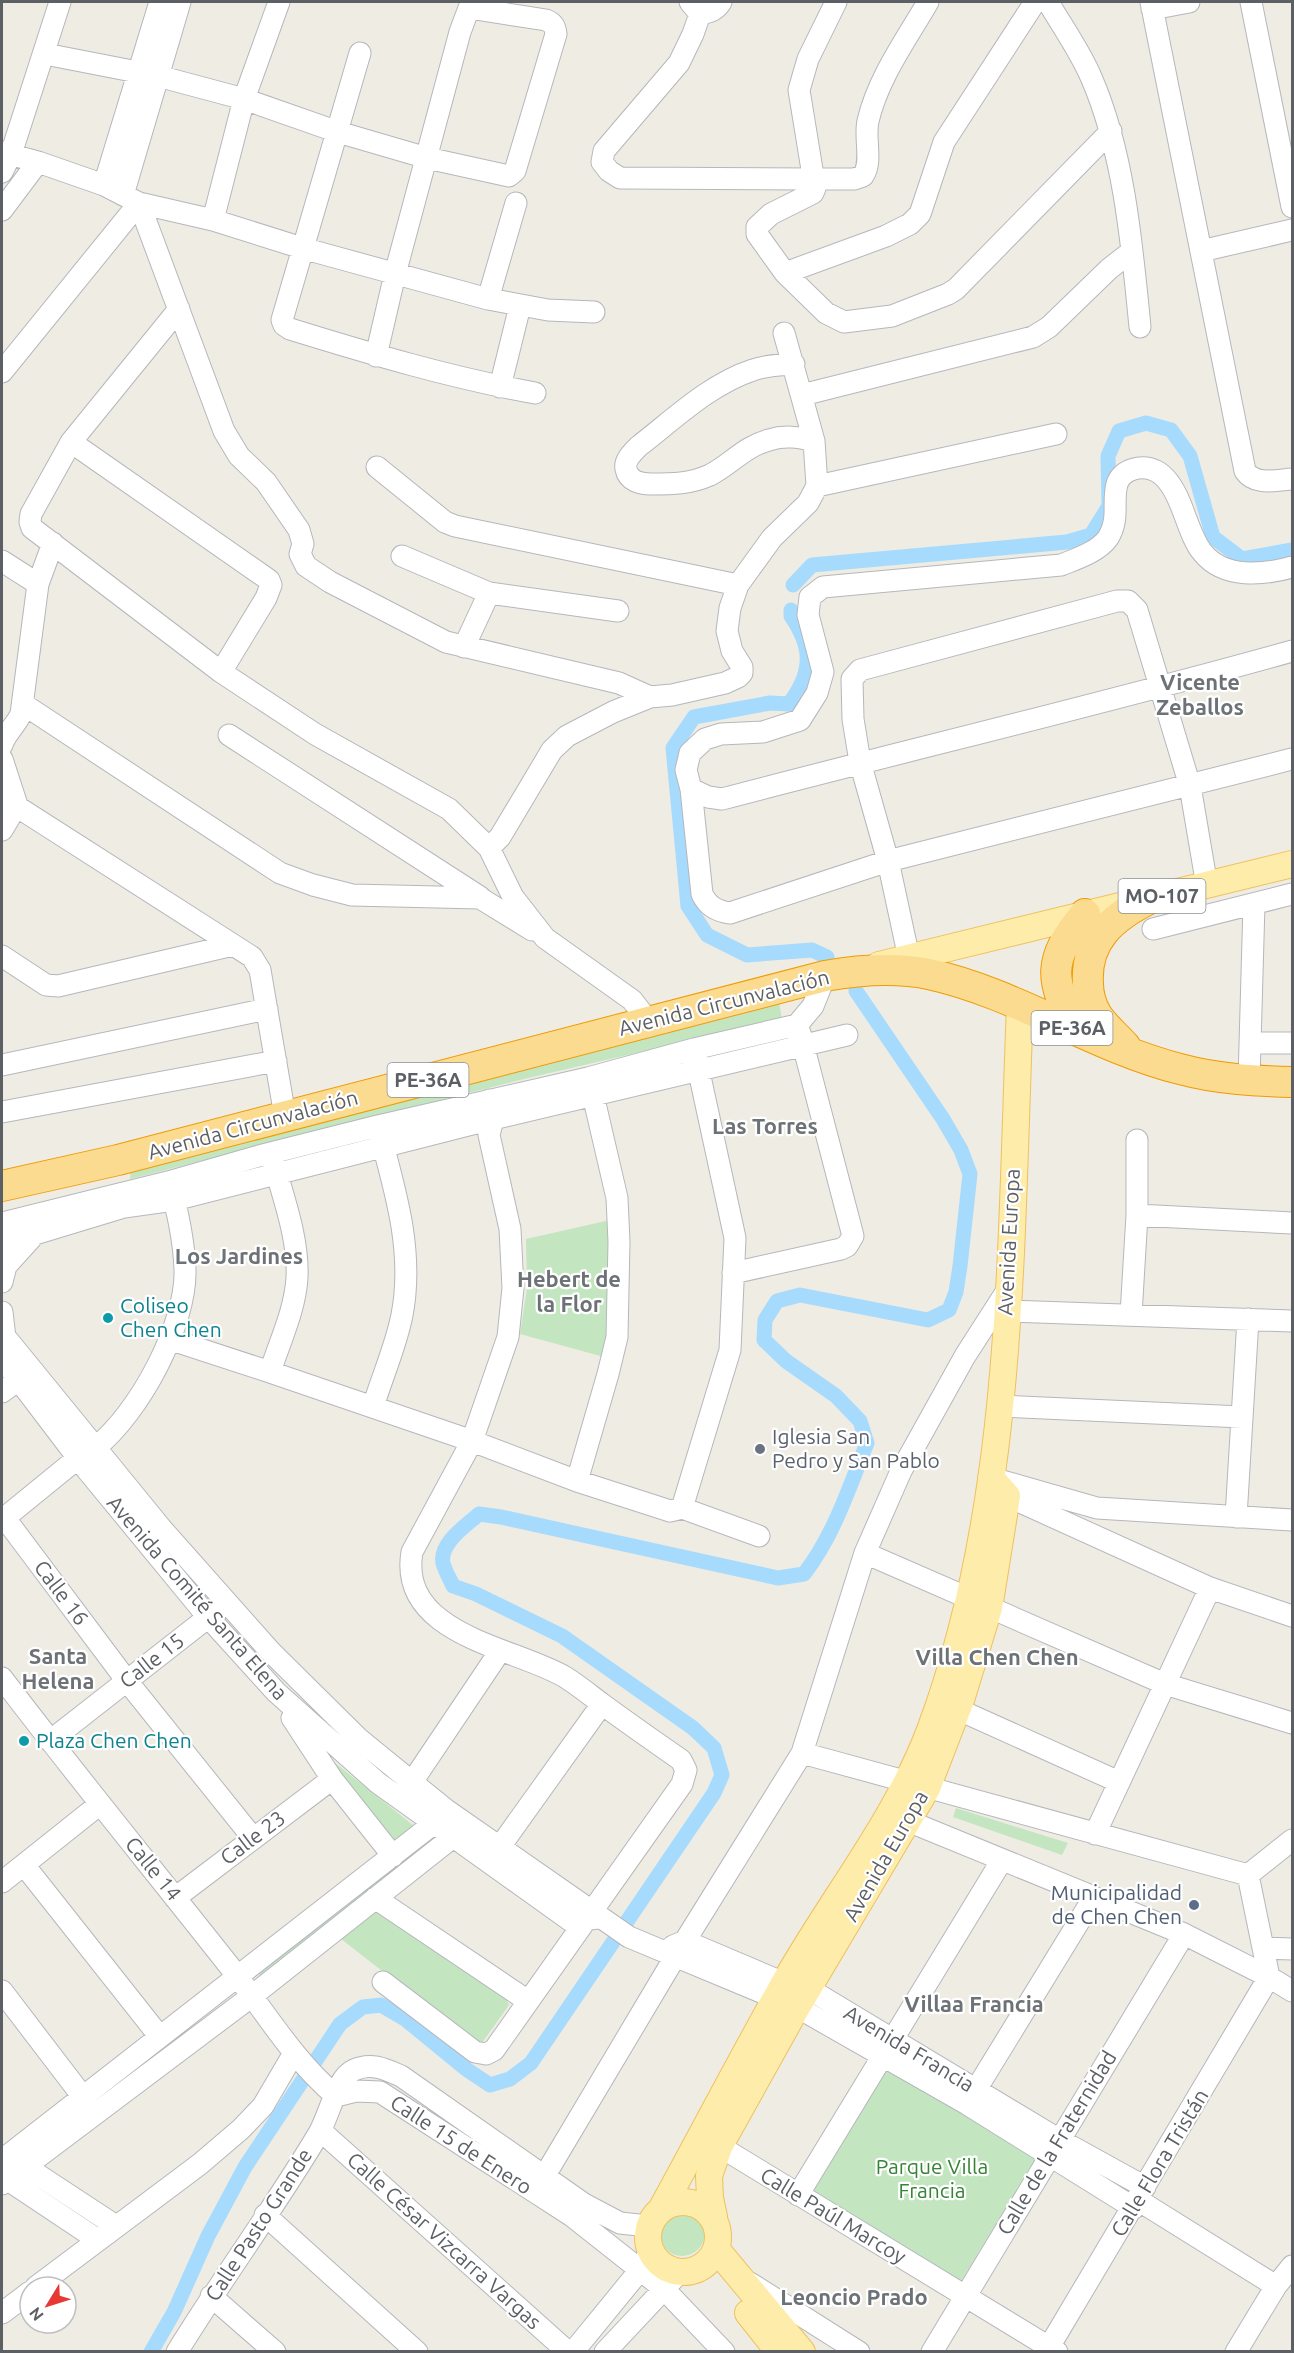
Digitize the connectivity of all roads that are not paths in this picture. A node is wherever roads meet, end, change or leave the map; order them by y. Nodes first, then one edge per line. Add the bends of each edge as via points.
1 (60, 2) edge
2 (160, 2) edge
3 (180, 2) edge
4 (279, 2) edge
5 (721, 2) edge
6 (836, 2) edge
7 (928, 2) edge
8 (1035, 2) edge
9 (1048, 2) edge
10 (1189, 2) edge
11 (1251, 2) edge
12 (472, 5) edge
13 (1151, 5) edge
14 (695, 8) edge
15 (360, 53) dead end
16 (45, 54) junction
17 (148, 74) junction
18 (244, 99) junction
19 (1111, 131) junction
20 (338, 132) junction
21 (427, 158) junction
22 (5, 159) edge
23 (38, 162) junction
24 (812, 179) junction
25 (104, 185) junction
26 (131, 199) junction
27 (516, 203) dead end
28 (1293, 207) edge
29 (2, 210) edge
30 (213, 220) junction
31 (1293, 230) edge
32 (302, 248) junction
33 (1132, 251) junction
34 (1200, 251) junction
35 (785, 273) junction
36 (394, 274) junction
37 (488, 299) junction
38 (520, 306) junction
39 (179, 309) junction
40 (594, 312) dead end
41 (1140, 327) dead end
42 (784, 333) dead end
43 (376, 356) junction
44 (794, 364) junction
45 (2, 372) edge
46 (500, 387) junction
47 (535, 393) dead end
48 (802, 395) junction
49 (1056, 435) dead end
50 (814, 441) junction
51 (71, 442) junction
52 (377, 466) dead end
53 (1293, 479) edge
54 (817, 486) junction
55 (53, 543) junction
56 (402, 556) dead end
57 (2, 561) edge
58 (1293, 567) edge
59 (38, 584) junction
60 (738, 585) junction
61 (489, 592) junction
62 (618, 611) dead end
63 (464, 647) junction
64 (1293, 651) edge
65 (221, 672) junction
66 (1161, 688) junction
67 (650, 697) junction
68 (23, 704) junction
69 (229, 735) dead end
70 (2, 745) edge
71 (2, 759) edge
72 (1293, 759) edge
73 (860, 762) junction
74 (1190, 786) junction
75 (691, 789) junction
76 (9, 801) edge
77 (2, 830) edge
78 (489, 848) junction
79 (888, 861) junction
80 (1293, 864) edge
81 (1207, 886) junction
82 (1293, 894) edge
83 (480, 898) junction
84 (1149, 899) junction
85 (1254, 904) junction
86 (1085, 914) junction
87 (1153, 929) dead end
88 (546, 938) junction
89 (233, 945) junction
90 (2, 956) edge
91 (909, 958) junction
92 (839, 974) junction
93 (1020, 1006) junction
94 (267, 1009) junction
95 (649, 1022) junction
96 (1077, 1030) junction
97 (800, 1035) junction
98 (848, 1035) dead end
99 (1251, 1043) junction
100 (1293, 1043) edge
101 (694, 1049) junction
102 (1131, 1052) junction
103 (276, 1061) junction
104 (2, 1065) edge
105 (698, 1070) junction
106 (1249, 1080) junction
107 (1293, 1082) edge
108 (591, 1087) junction
109 (2, 1112) edge
110 (285, 1116) junction
111 (483, 1116) junction
112 (378, 1126) junction
113 (1137, 1140) dead end
114 (383, 1148) junction
115 (272, 1153) junction
116 (277, 1174) junction
117 (2, 1186) edge
118 (171, 1191) junction
119 (59, 1209) junction
120 (1137, 1215) junction
121 (2, 1223) edge
122 (1293, 1223) edge
123 (34, 1235) junction
124 (2, 1244) edge
125 (734, 1273) junction
126 (2, 1282) edge
127 (1007, 1300) junction
128 (2, 1312) edge
129 (1131, 1315) junction
130 (1248, 1319) junction
131 (1293, 1321) edge
132 (169, 1340) junction
133 (3, 1343) edge
134 (270, 1372) junction
135 (17, 1380) edge
136 (999, 1406) junction
137 (373, 1407) junction
138 (1242, 1418) junction
139 (472, 1441) junction
140 (96, 1447) junction
141 (78, 1458) junction
142 (577, 1481) junction
143 (995, 1488) junction
144 (682, 1508) junction
145 (1236, 1517) junction
146 (3, 1518) edge
147 (1293, 1520) edge
148 (759, 1536) dead end
149 (865, 1553) junction
150 (1210, 1588) junction
151 (226, 1603) junction
152 (980, 1603) junction
153 (1293, 1616) edge
154 (208, 1617) junction
155 (500, 1651) junction
156 (271, 1652) junction
157 (254, 1670) junction
158 (2, 1678) edge
159 (127, 1681) junction
160 (1165, 1684) junction
161 (276, 1692) junction
162 (602, 1704) junction
163 (957, 1709) junction
164 (1293, 1723) edge
165 (50, 1741) junction
166 (802, 1753) junction
167 (332, 1779) junction
168 (412, 1782) junction
169 (1119, 1782) junction
170 (917, 1786) junction
171 (100, 1804) junction
172 (439, 1816) junction
173 (908, 1821) junction
174 (459, 1830) junction
175 (1095, 1834) junction
176 (253, 1838) junction
177 (1293, 1840) edge
178 (499, 1848) junction
179 (393, 1856) junction
180 (1002, 1860) junction
181 (24, 1865) junction
182 (1248, 1875) junction
183 (2, 1882) edge
184 (1094, 1897) junction
185 (175, 1898) junction
186 (375, 1898) junction
187 (598, 1919) junction
188 (1184, 1934) junction
189 (1263, 1948) junction
190 (1293, 1949) edge
191 (674, 1950) junction
192 (238, 1976) junction
193 (1269, 1977) junction
194 (383, 1982) dead end
195 (2, 1991) edge
196 (1293, 1991) edge
197 (792, 1994) junction
198 (252, 1996) junction
199 (528, 2001) junction
200 (160, 2037) junction
201 (889, 2047) junction
202 (298, 2058) junction
203 (336, 2096) junction
204 (972, 2096) junction
205 (83, 2097) junction
206 (321, 2131) junction
207 (710, 2141) junction
208 (1054, 2148) junction
209 (6, 2167) edge
210 (540, 2184) junction
211 (798, 2194) junction
212 (1139, 2198) junction
213 (663, 2206) junction
214 (265, 2215) junction
215 (714, 2217) junction
216 (116, 2226) junction
217 (648, 2226) junction
218 (98, 2240) junction
219 (713, 2256) junction
220 (645, 2260) junction
221 (1293, 2266) edge
222 (52, 2275) edge
223 (743, 2279) junction
224 (671, 2281) junction
225 (1276, 2286) junction
226 (965, 2295) junction
227 (211, 2296) junction
228 (18, 2301) edge
229 (2, 2313) edge
230 (1053, 2349) edge
231 (177, 2352) edge
232 (275, 2352) edge
233 (417, 2352) edge
234 (568, 2352) edge
235 (573, 2352) edge
236 (605, 2352) edge
237 (724, 2352) edge
238 (779, 2352) edge
239 (802, 2352) edge
240 (859, 2352) edge
241 (932, 2352) edge
242 (1236, 2352) edge

1 - 16 street
2 - 17 street
3 - 17 street
4 - 18 street
5 - 14 street via 710,12
6 - 24 street via 808,58 799,90
7 - 24 street via 876,92 867,124 866,172 854,179
8 - 35 street via 944,142 920,214 886,236
9 - 19 street via 1091,75
10 - 13 street
11 - 28 street
12 - 21 street via 460,32
12 - 21 street via 546,20 552,23 556,34 512,174 506,177
13 - 34 street
14 - 24 street via 693,34 679,63 604,151 602,162 620,178
15 - 20 street
16 - 17 street
16 - 22 street
17 - 18 street
17 - 25 street
17 - 26 street
18 - 20 street
18 - 30 street
19 - 33 street
19 - 35 street via 948,294 892,316 844,322 826,313
20 - 21 street
20 - 32 street
21 - 36 street
22 - 23 street
23 - 25 street
23 - 29 street
24 - 35 street via 813,192 771,214 757,227 757,234
25 - 26 street
26 - 30 street
26 - 39 street
26 - 45 street
27 - 37 street
30 - 32 street
31 - 34 street
32 - 36 street
32 - 43 street via 282,320 284,325
33 - 41 street
33 - 48 street via 1033,337
34 - 53 street via 1245,471 1263,481
36 - 37 street
36 - 43 street
37 - 38 street
38 - 40 street
38 - 46 street
39 - 51 street
39 - 63 street via 224,431 239,456 266,482 299,530 303,544 300,554 306,566 377,608
42 - 44 street
43 - 46 street
44 - 48 street
44 - 50 street via 755,369 707,393 639,446 626,464 626,471 641,484 686,484 711,474 746,449 767,440 792,436
46 - 47 street
48 - 50 street
49 - 54 street
50 - 54 street
51 - 55 street via 30,518 32,528
51 - 65 street via 269,580 266,598
52 - 60 street via 455,526
54 - 60 street via 808,504 772,538
55 - 59 street
55 - 65 street
56 - 61 street
57 - 59 street
58 - 75 street via 1274,572 1231,572 1215,565 1202,552 1172,485 1156,471 1139,467 1124,474 1117,484 1116,516 1107,538 1089,553 1061,565 823,587 810,597 808,615 823,672 817,693 800,720 763,732 721,734 705,739 690,753 686,770
59 - 68 street
60 - 67 street via 727,631 742,673 725,683
61 - 62 street
61 - 63 street
63 - 67 street via 619,683
64 - 66 street
65 - 78 street via 315,734 449,809
66 - 73 street
66 - 73 street via 1137,610 1128,601 1116,601 860,670 851,684
66 - 74 street
67 - 78 street via 567,736 552,750 500,837
68 - 70 street via 16,726
68 - 83 street via 280,873 352,895
69 - 83 street
71 - 76 street
72 - 74 street
73 - 75 street via 722,799
73 - 79 street
74 - 79 street
74 - 81 street
75 - 79 street via 702,894 707,903 722,912 730,913
76 - 77 street
76 - 89 street
78 - 88 street via 513,897
79 - 91 street
80 - 81 main road, MO-107
81 - 84 main road, MO-107
82 - 85 street
83 - 88 street
84 - 86 main road, MO-107
84 - 102 highway via 1125,911 1104,932 1087,966 1088,992 1096,1014
85 - 87 street
85 - 99 street
86 - 91 main road, Avenida Circunvalación / MO-107
86 - 96 highway via 1068,935 1058,957 1055,980
88 - 95 street via 632,1000
89 - 90 street via 58,986 46,985
89 - 94 street via 252,957 260,969
91 - 92 main road, Avenida Circunvalación / MO-107
92 - 93 highway, Avenida Circunvalación / PE-36A via 927,974 966,984
92 - 95 highway, Avenida Circunvalación / PE-36A
92 - 97 street via 813,1006
93 - 96 highway, Avenida Circunvalación / PE-36A
93 - 127 main road, Avenida Europa
94 - 103 street
94 - 104 street
95 - 110 highway, Avenida Circunvalación / PE-36A
96 - 102 highway, Avenida Circunvalación / PE-36A
97 - 98 street
97 - 101 street
97 - 105 street
97 - 125 street via 853,1236 841,1249
99 - 100 street
99 - 106 street
101 - 105 street
101 - 108 street
102 - 106 highway, Avenida Circunvalación / PE-36A via 1179,1069
103 - 109 street
103 - 110 street
105 - 108 street
105 - 125 street via 735,1238
106 - 107 highway, Avenida Circunvalación / PE-36A
108 - 111 street
108 - 142 street via 617,1198 617,1337
110 - 117 highway, Avenida Circunvalación / PE-36A
111 - 112 street
111 - 114 street
111 - 139 street via 510,1229 513,1288 508,1337
112 - 114 street
112 - 115 street
113 - 120 street
114 - 116 street
114 - 137 street via 404,1228 406,1267 402,1315
115 - 116 street
115 - 118 street
116 - 118 street
116 - 134 street via 296,1251 297,1278 293,1305
118 - 119 street
118 - 123 street
118 - 132 street via 185,1270 181,1304
119 - 121 street
119 - 123 street
120 - 122 street
120 - 129 street
123 - 124 street
123 - 126 street via 6,1266
125 - 144 street via 730,1350
127 - 129 street
127 - 136 main road, Avenida Europa
127 - 149 street via 965,1356 901,1471
128 - 133 street
129 - 130 street
130 - 131 street
130 - 138 street
132 - 134 street
132 - 140 street via 144,1390
133 - 135 street, Avenida Comité Santa Elena
134 - 137 street
135 - 140 street
135 - 141 street, Avenida Comité Santa Elena
136 - 138 street
136 - 143 main road, Avenida Europa
137 - 139 street
138 - 145 street
139 - 142 street
139 - 155 street via 412,1552 409,1569 413,1589 428,1609 459,1634
140 - 151 street
141 - 146 street
141 - 154 street, Avenida Comité Santa Elena
142 - 144 street via 670,1511
143 - 145 street via 1097,1508
143 - 150 street
143 - 152 main road, Avenida Europa
144 - 148 street
145 - 147 street
146 - 159 street, Calle 16
149 - 152 street
149 - 166 street
150 - 153 street
150 - 160 street
151 - 154 street, Calle 15
151 - 156 street
152 - 160 street
152 - 163 main road, Avenida Europa
152 - 170 main road, Avenida Europa via 930,1728
154 - 157 street, Avenida Comité Santa Elena
154 - 159 street, Calle 15
155 - 162 street via 564,1677
155 - 168 street
156 - 157 street
156 - 168 street via 359,1739
157 - 161 street, Avenida Comité Santa Elena
158 - 165 street, Calle 14
159 - 165 street, Calle 15
159 - 176 street, Calle 16
160 - 164 street
160 - 169 street
161 - 167 street
161 - 172 street, Avenida Comité Santa Elena via 378,1783
162 - 178 street
162 - 187 street via 681,1760 686,1770 682,1784
163 - 169 street
163 - 170 main road, Avenida Europa
165 - 171 street, Calle 14
166 - 170 street
166 - 191 street
167 - 176 street, Calle 23
167 - 179 street
168 - 172 street
169 - 175 street
170 - 173 main road, Avenida Europa
170 - 175 street
170 - 197 main road, Avenida Europa
171 - 181 street
171 - 185 street, Calle 14
172 - 174 street, Avenida Comité Santa Elena
172 - 179 street
173 - 180 street
173 - 197 main road, Avenida Europa
174 - 178 street, Avenida Francia
174 - 186 street
174 - 187 street, Avenida Comité Santa Elena via 571,1921
175 - 182 street
176 - 185 street, Calle 23
177 - 182 street
178 - 187 street, Avenida Francia
179 - 192 street
180 - 184 street
180 - 201 street
181 - 183 street
181 - 200 street
182 - 189 street
184 - 188 street
184 - 204 street
185 - 192 street, Calle 14
186 - 198 street
186 - 199 street
187 - 191 street, Avenida Francia via 629,1937
187 - 199 street
188 - 193 street
188 - 208 street, Calle de la Fraternidad
189 - 190 street
189 - 193 street
191 - 197 street, Avenida Francia
191 - 210 street
192 - 198 street, Calle 14
192 - 200 street
193 - 196 street
193 - 212 street, Calle Flora Tristán
194 - 199 street via 475,2052 486,2054 494,2050
195 - 205 street
197 - 201 street, Avenida Francia
197 - 207 main road, Avenida Europa
198 - 202 street, Calle 14
198 - 209 street
200 - 205 street
201 - 204 street, Avenida Francia
201 - 211 street
202 - 203 street, Calle 14
202 - 216 street via 241,2129
203 - 206 street, Calle Pasto Grande
203 - 210 street, Calle 15 de Enero via 342,2078 353,2070 375,2065 401,2076
204 - 208 street, Avenida Francia
205 - 209 street
206 - 214 street, Calle Pasto Grande
206 - 234 street, Calle César Vizcarra Vargas
207 - 211 street, Calle Paúl Marcoy
207 - 213 main road, Avenida Europa
207 - 215 main road, Avenida Europa via 710,2199
208 - 212 street, Avenida Francia
208 - 226 street, Calle de la Fraternidad
209 - 216 street
209 - 218 street
210 - 217 street, Calle 15 de Enero via 620,2223
210 - 220 street, Calle 15 de Enero via 572,2216
211 - 226 street, Calle Paúl Marcoy
212 - 225 street, Avenida Francia
212 - 230 street, Calle Flora Tristán
213 - 215 main road via 680,2200 698,2203
213 - 217 main road
214 - 227 street, Calle Pasto Grande
214 - 233 street
215 - 219 main road
216 - 218 street
217 - 220 main road
218 - 222 street
219 - 223 main road
219 - 224 main road via 700,2269
219 - 238 main road
220 - 224 main road via 662,2266
220 - 235 street
221 - 225 street
223 - 239 main road
223 - 240 street
224 - 236 street
224 - 237 street
225 - 242 street
226 - 230 street, Calle Paúl Marcoy
226 - 241 street, Calle de la Fraternidad
227 - 231 street, Calle Pasto Grande
227 - 232 street
228 - 229 street

